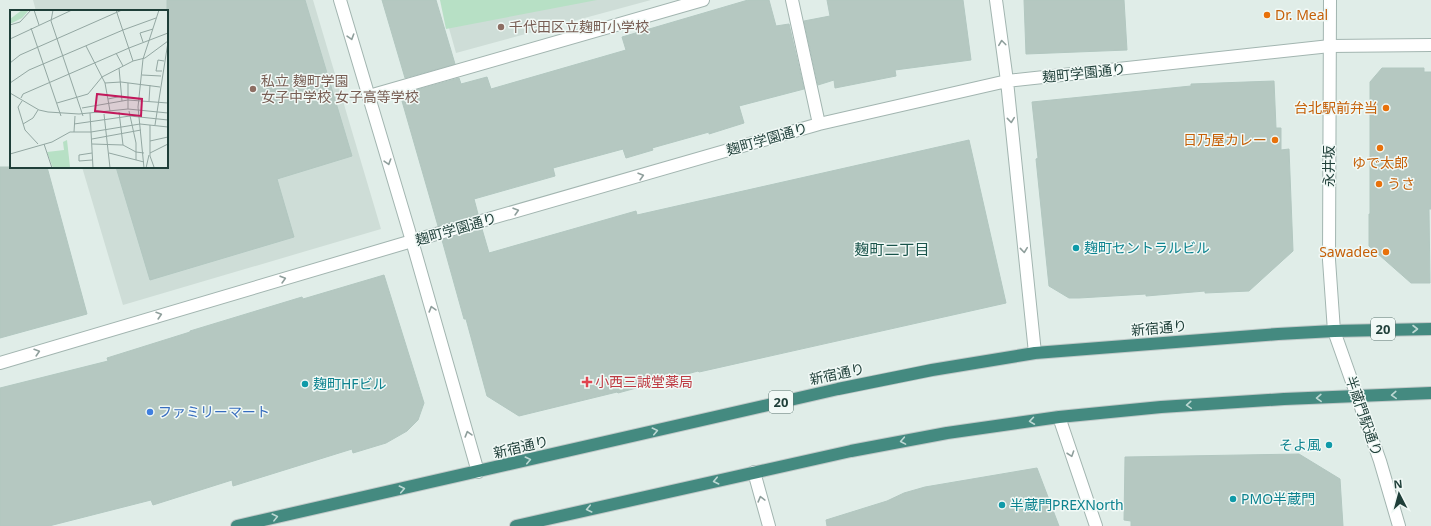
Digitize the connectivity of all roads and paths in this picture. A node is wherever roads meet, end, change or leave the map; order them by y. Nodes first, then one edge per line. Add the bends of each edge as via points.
1 (340, 0) edge
2 (703, 0) edge
3 (792, 0) edge
4 (996, 0) edge
5 (1330, 0) edge
6 (1431, 45) edge
7 (1330, 46) junction
8 (1007, 82) junction
9 (369, 96) junction
10 (819, 124) junction
11 (412, 241) junction
12 (1431, 329) edge
13 (1334, 331) junction
14 (1035, 354) junction
15 (0, 363) edge
16 (1431, 393) edge
17 (1358, 396) junction
18 (1059, 418) junction
19 (478, 472) junction
20 (754, 472) junction
21 (237, 526) edge
22 (516, 526) edge
23 (769, 526) edge
24 (1096, 526) edge
25 (1399, 526) edge

1 -> 9 street
2 - 9 street
3 - 10 street
8 -> 4 street
5 - 7 street, 永井坂
6 - 7 street, 麹町学園通り
7 - 8 street, 麹町学園通り
7 - 13 street, 永井坂 via 1329,260
8 - 10 street, 麹町学園通り
8 -> 14 street
9 -> 11 street
11 -> 10 street, 麹町学園通り
15 -> 11 street, 麹町学園通り
19 -> 11 street
13 -> 12 highway, 新宿通り / 20
13 - 14 highway, 新宿通り / 20
13 - 17 street, 半蔵門駅通り
19 -> 14 highway, 新宿通り / 20 via 838,389 932,370
16 -> 17 highway
17 -> 18 highway via 1161,407
17 - 25 street, 半蔵門駅通り
18 -> 20 highway via 948,433
18 -> 24 street
21 -> 19 highway, 新宿通り / 20
20 -> 22 highway
23 -> 20 street

